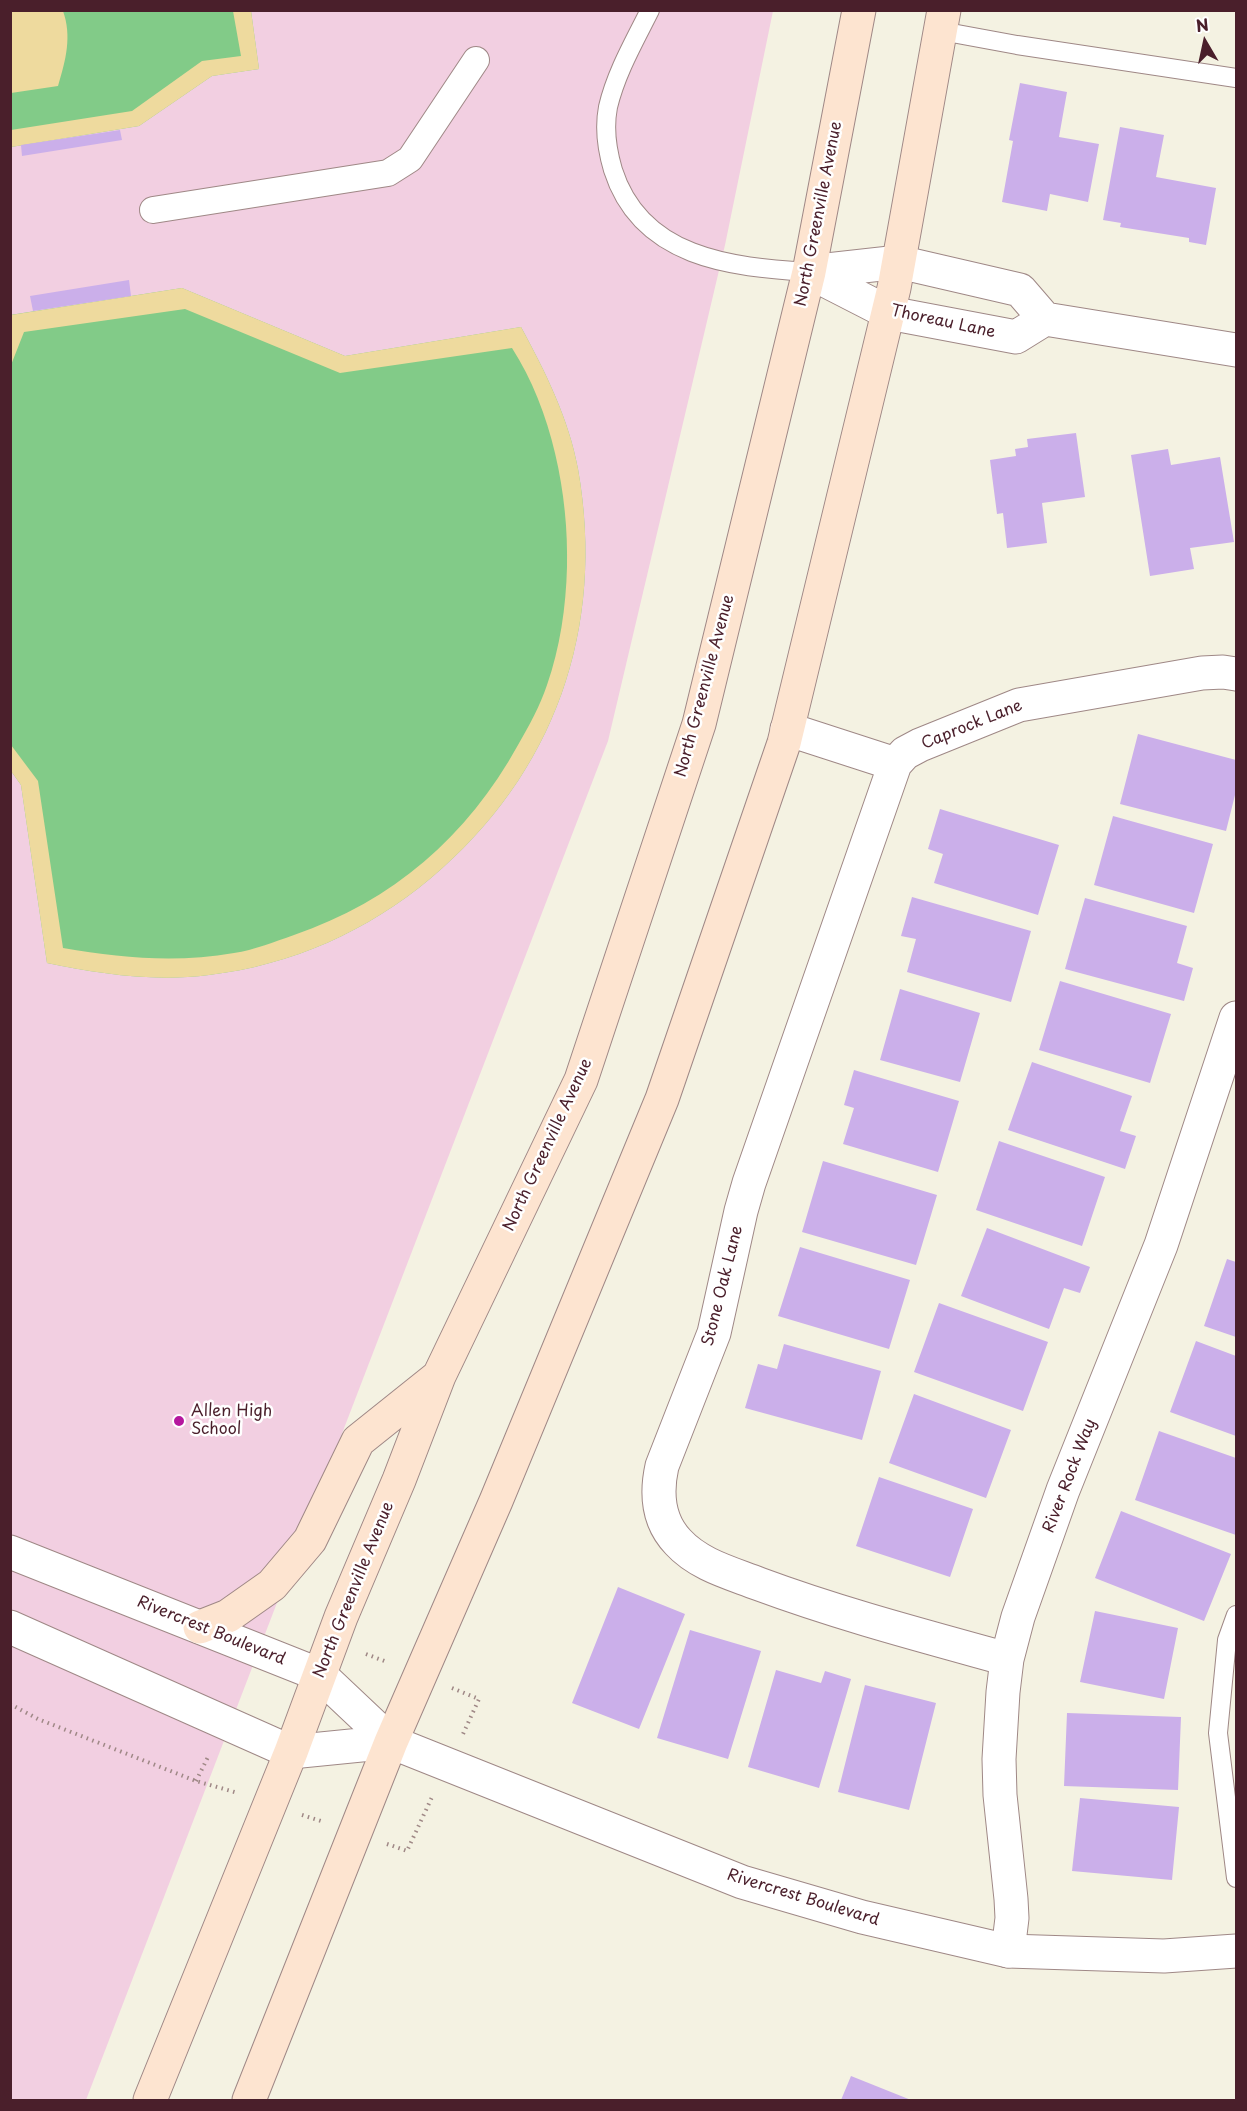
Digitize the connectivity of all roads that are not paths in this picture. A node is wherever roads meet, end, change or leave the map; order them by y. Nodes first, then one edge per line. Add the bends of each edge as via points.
1 (650, 10) edge
2 (859, 10) edge
3 (943, 21) edge
4 (476, 60) dead end
5 (1236, 78) edge
6 (153, 210) dead end
7 (899, 262) junction
8 (809, 272) junction
9 (889, 313) junction
10 (1045, 319) junction
11 (1236, 350) edge
12 (1236, 674) edge
13 (788, 729) junction
14 (896, 764) junction
15 (1236, 1018) edge
16 (439, 1376) junction
17 (10, 1552) edge
18 (1236, 1615) edge
19 (10, 1627) edge
20 (200, 1627) junction
21 (1008, 1659) junction
22 (320, 1675) junction
23 (391, 1742) junction
24 (291, 1752) junction
25 (1236, 1878) edge
26 (1008, 1951) junction
27 (1236, 1951) edge
28 (150, 2100) edge
29 (249, 2100) edge

1 - 8 lane via 618,76 608,109 607,145 622,193 651,230 694,253 763,269
2 - 8 main road, North Greenville Avenue
3 - 5 lane via 1017,45
3 - 7 main road
4 - 6 street via 410,159 388,172
7 - 8 street
7 - 9 main road
7 - 10 street via 1020,290
8 - 9 street, Thoreau Lane
8 - 16 main road, North Greenville Avenue via 699,724 585,1068
9 - 10 street, Thoreau Lane via 1016,337
9 - 13 main road
10 - 11 street
12 - 14 street, Caprock Lane via 1202,673 1018,705 920,745 905,753
13 - 14 street
13 - 23 main road via 662,1099 496,1502
14 - 21 street, Stone Oak Lane via 749,1183 714,1333 662,1466 658,1496 667,1527 678,1542 702,1561 807,1602
15 - 21 street, River Rock Way via 1161,1245 1033,1572
16 - 20 main road via 358,1441 310,1540 272,1585 228,1616
16 - 22 main road, North Greenville Avenue
17 - 20 street, Rivercrest Boulevard
18 - 25 lane via 1227,1640 1218,1733
19 - 24 street, Rivercrest Boulevard
20 - 22 street, Rivercrest Boulevard
21 - 26 street, River Rock Way via 999,1759 1012,1918
22 - 23 street, Rivercrest Boulevard
22 - 24 main road, North Greenville Avenue
23 - 24 street, Rivercrest Boulevard
23 - 26 street, Rivercrest Boulevard via 742,1882 862,1917
23 - 29 main road
24 - 28 main road, North Greenville Avenue
26 - 27 street, Rivercrest Boulevard via 1164,1956

